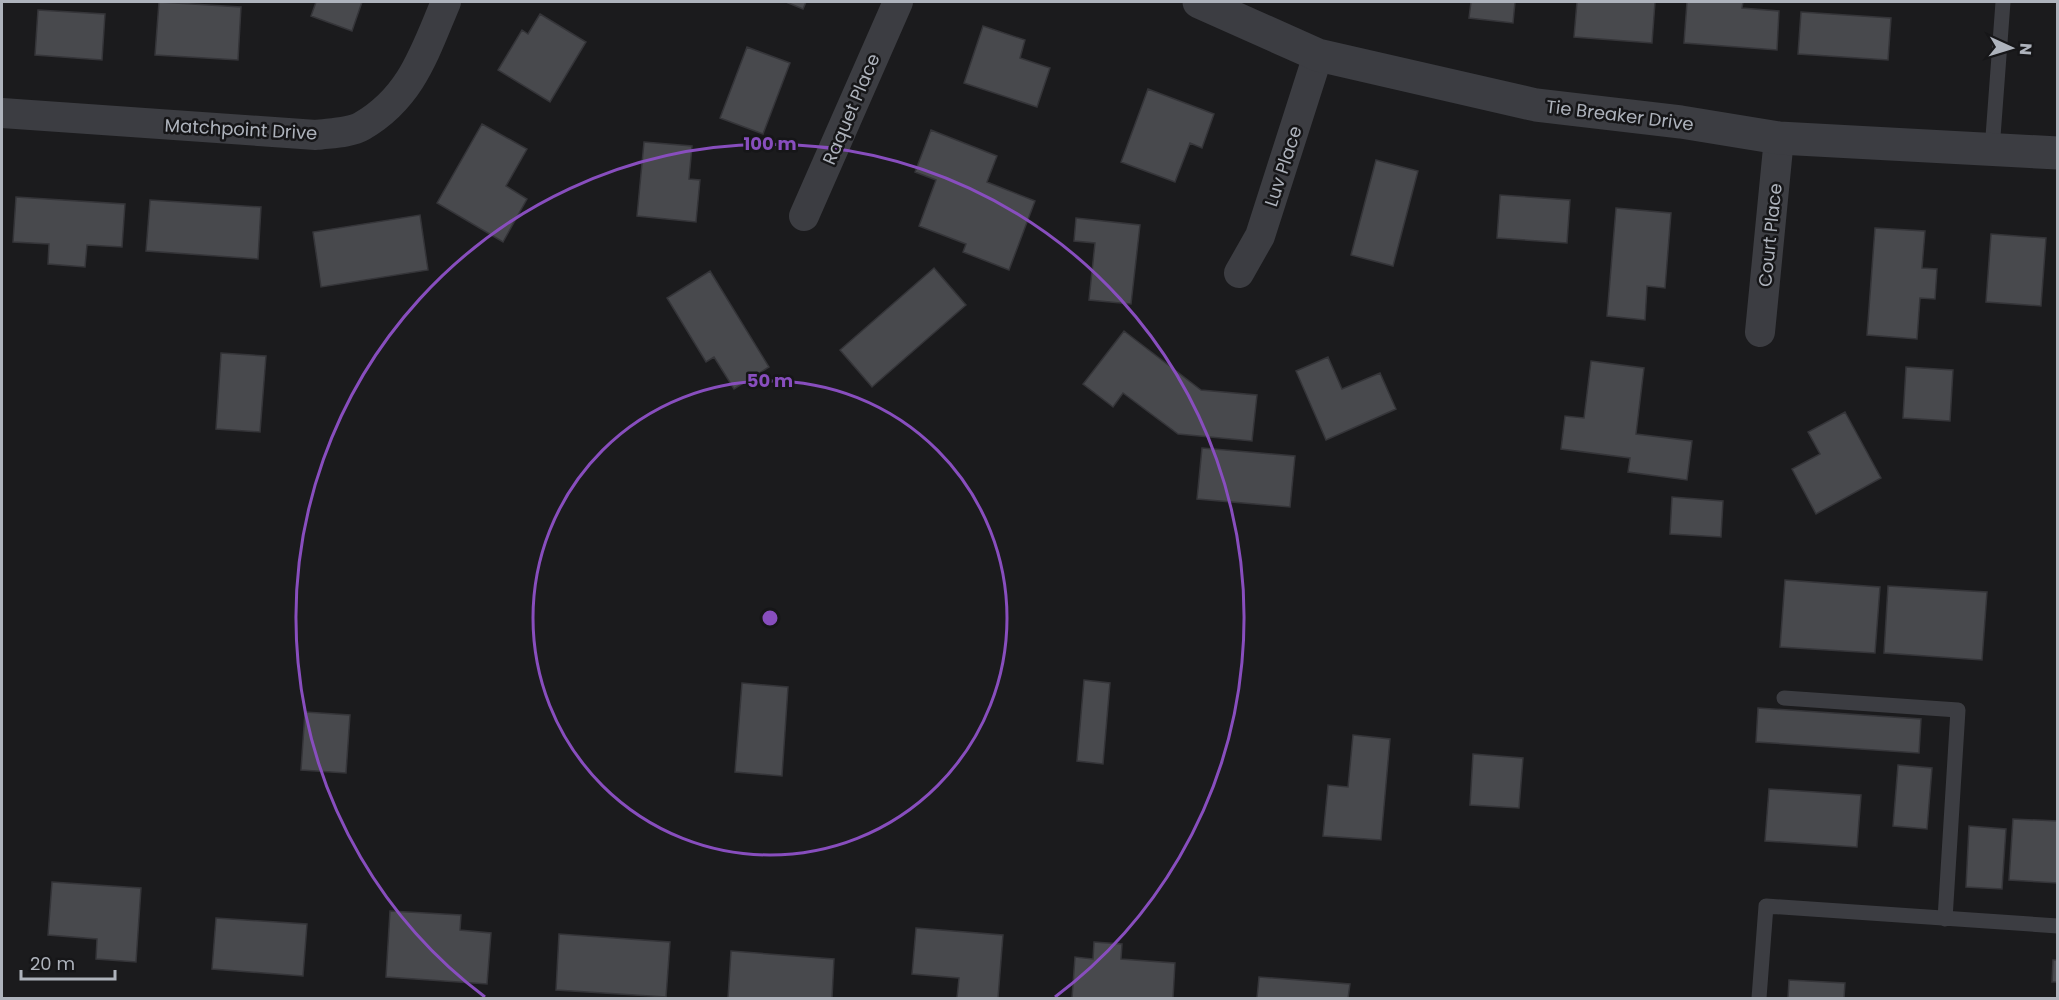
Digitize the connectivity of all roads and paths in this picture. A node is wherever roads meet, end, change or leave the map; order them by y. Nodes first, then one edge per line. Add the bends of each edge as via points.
1 (446, 2) edge
2 (898, 2) edge
3 (1199, 2) edge
4 (2003, 2) edge
5 (1318, 55) junction
6 (2, 113) edge
7 (1779, 138) junction
8 (1992, 150) junction
9 (2058, 153) edge
10 (804, 216) dead end
11 (1239, 273) dead end
12 (1760, 332) dead end
13 (1785, 698) dead end
14 (1945, 919) junction
15 (2058, 926) edge
16 (1759, 999) edge

1 - 6 street, Matchpoint Drive via 415,76 361,127 316,135
2 - 10 street, Raquet Place
3 - 5 street, Tie Breaker Drive
4 - 8 lane
5 - 7 street, Tie Breaker Drive via 1536,105
5 - 11 street, Luv Place via 1260,236
7 - 8 street, Tie Breaker Drive
7 - 12 street, Court Place
8 - 9 street, Tie Breaker Drive
13 - 14 lane via 1958,710
14 - 15 lane
14 - 16 lane via 1766,906

